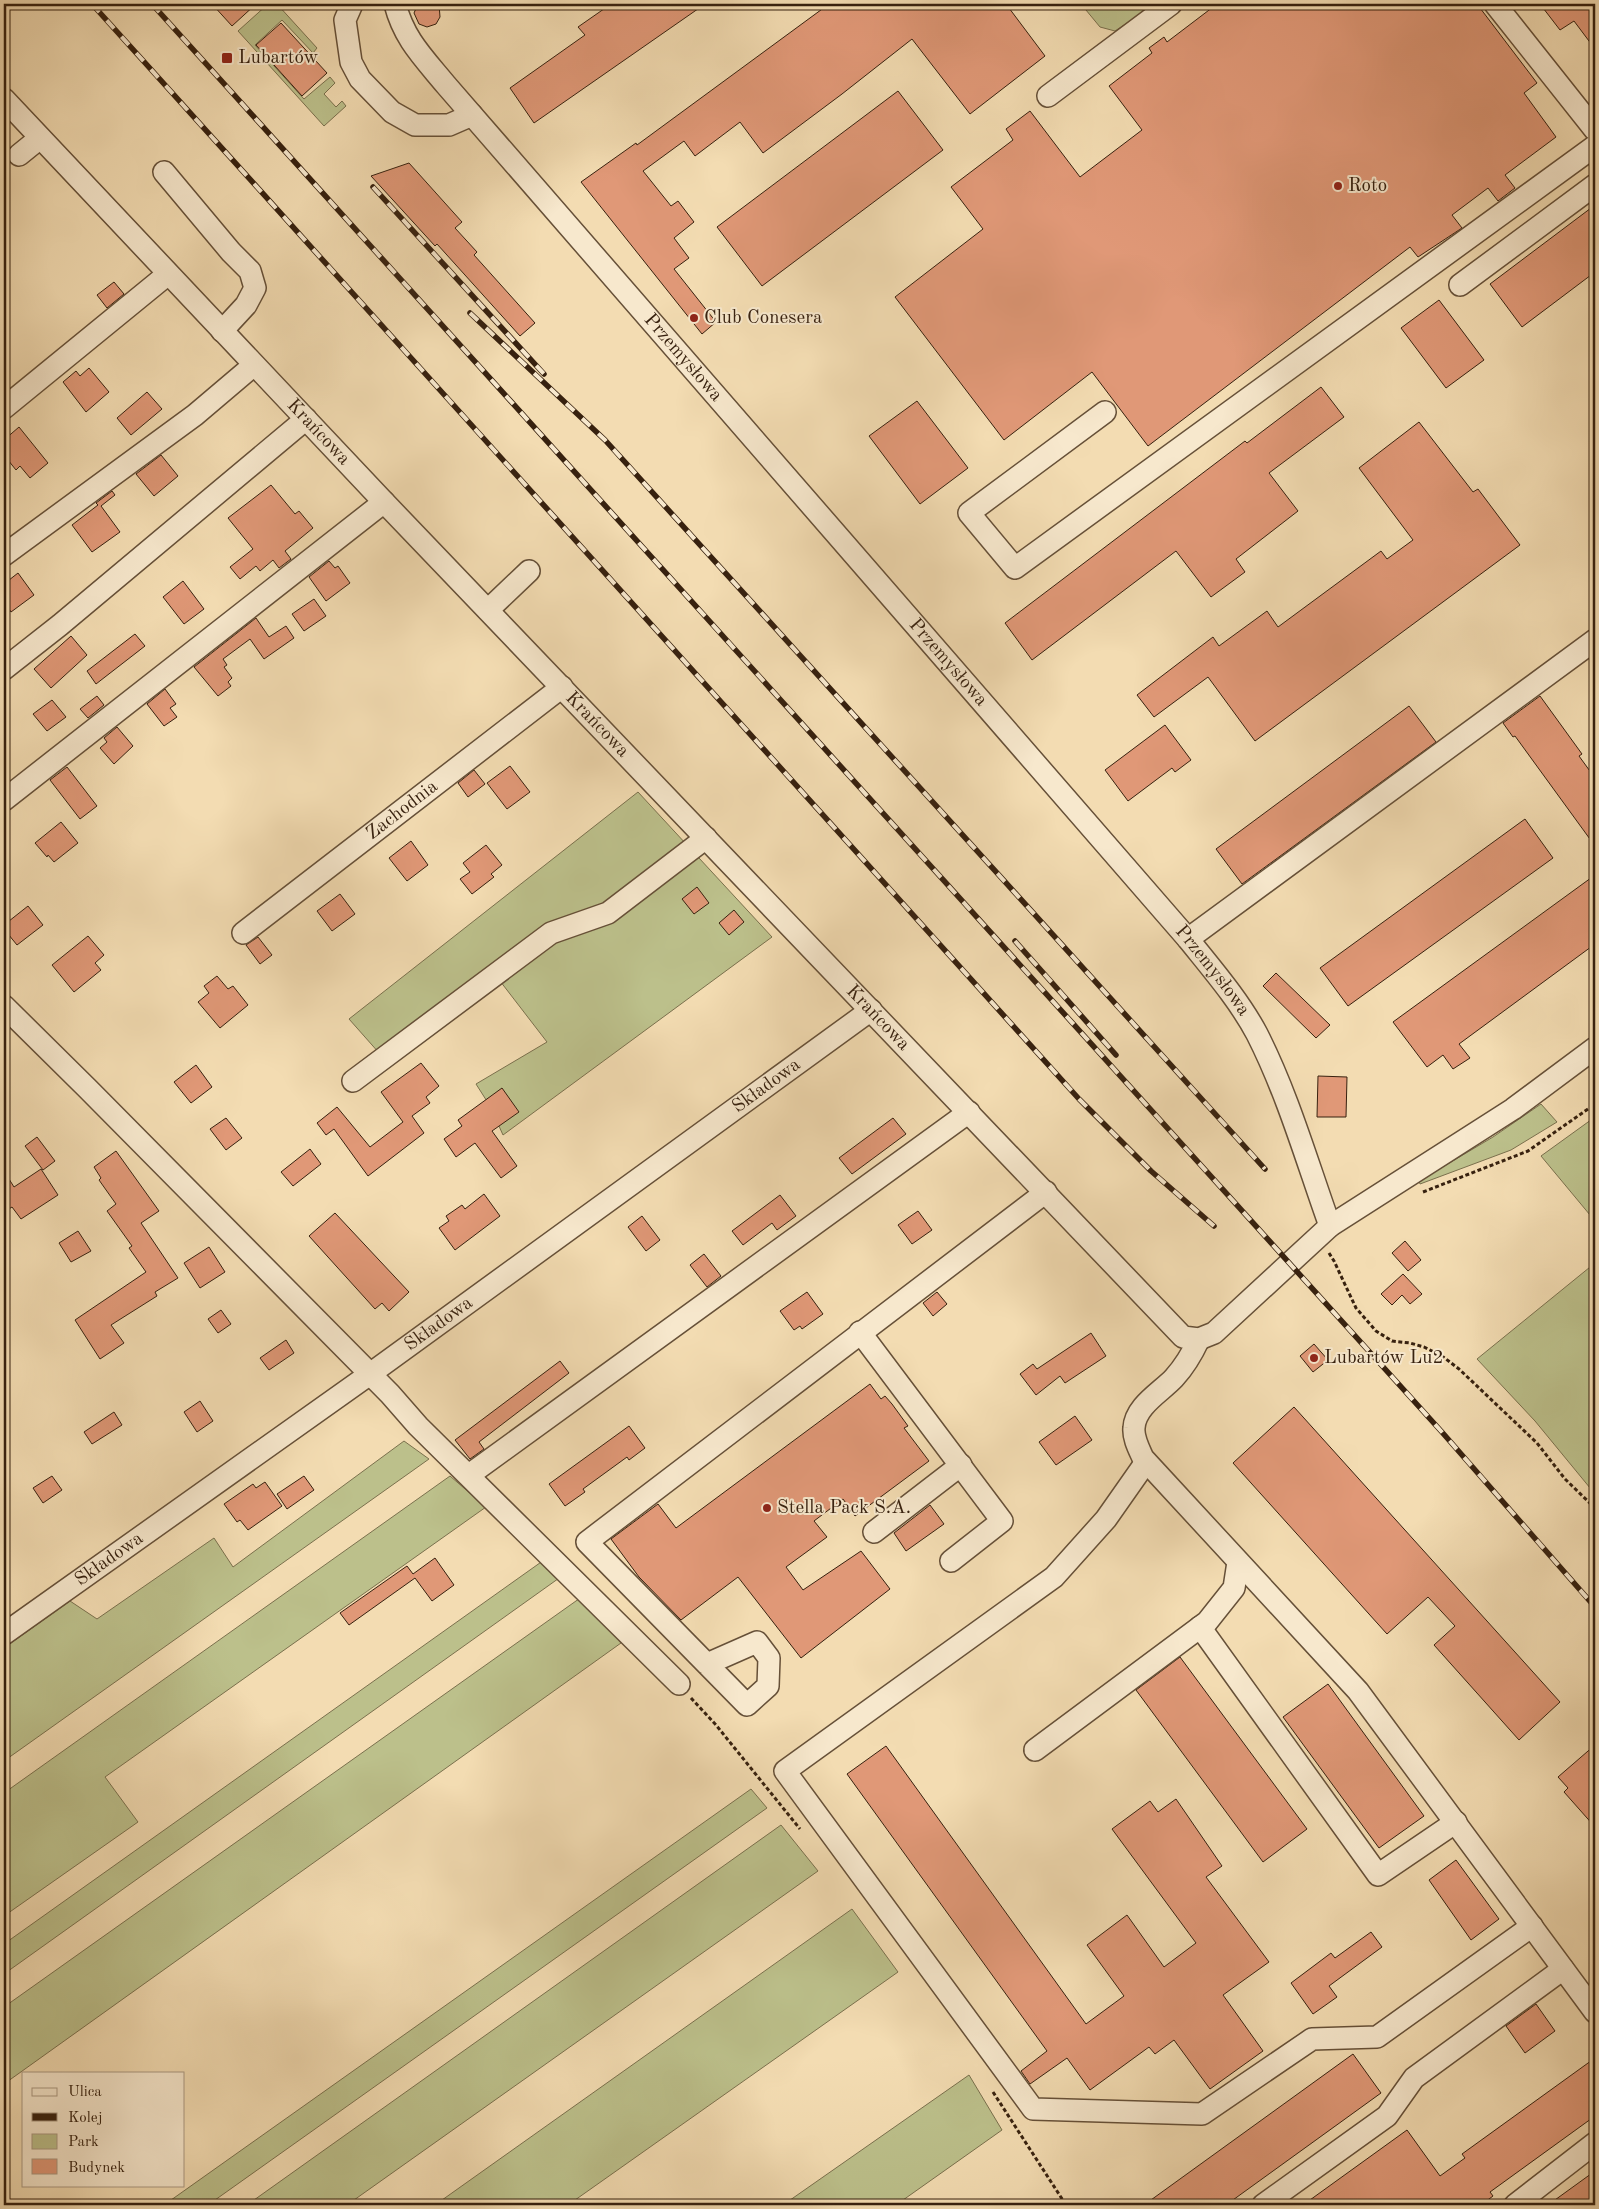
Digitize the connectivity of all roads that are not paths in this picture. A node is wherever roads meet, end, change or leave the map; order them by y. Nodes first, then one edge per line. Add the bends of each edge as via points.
1 (352, 4) edge
2 (395, 4) edge
3 (1171, 4) edge
4 (1495, 4) edge
5 (1048, 96) dead end
6 (4, 100) edge
7 (472, 115) junction
8 (1595, 130) edge
9 (40, 138) junction
10 (1595, 146) edge
11 (19, 155) dead end
12 (164, 172) dead end
13 (1595, 185) edge
14 (168, 274) junction
15 (1460, 285) dead end
16 (222, 331) junction
17 (254, 365) junction
18 (4, 408) edge
19 (1105, 412) dead end
20 (306, 419) junction
21 (384, 502) junction
22 (4, 554) edge
23 (530, 571) dead end
24 (488, 610) junction
25 (1595, 640) edge
26 (4, 669) edge
27 (562, 687) junction
28 (4, 800) edge
29 (706, 838) junction
30 (243, 933) dead end
31 (1188, 939) junction
32 (4, 1006) edge
33 (871, 1010) junction
34 (1595, 1048) edge
35 (353, 1081) dead end
36 (969, 1112) junction
37 (1046, 1192) junction
38 (1322, 1232) junction
39 (860, 1332) junction
40 (1198, 1339) junction
41 (370, 1374) junction
42 (1146, 1462) junction
43 (961, 1465) junction
44 (469, 1475) junction
45 (874, 1532) dead end
46 (951, 1561) dead end
47 (1238, 1562) junction
48 (1200, 1626) junction
49 (4, 1634) edge
50 (707, 1664) dead end
51 (679, 1684) road end
52 (1035, 1750) dead end
53 (1456, 1822) junction
54 (1532, 1926) junction
55 (1563, 1969) junction
56 (1595, 2012) edge
57 (1595, 2143) edge
58 (1263, 2205) edge
59 (1515, 2205) edge

1 - 7 street via 345,20 351,62 360,79 392,112 415,125 449,125
2 - 7 street, Przemysłowa via 408,37
3 - 5 street
4 - 8 street
6 - 9 street, Krańcowa
7 - 31 street, Przemysłowa
9 - 11 street
9 - 14 street, Krańcowa
10 - 19 street via 1015,568 969,513
12 - 16 street via 250,271 255,288 246,305
13 - 15 street
14 - 16 street, Krańcowa
14 - 18 street
16 - 17 street, Krańcowa
17 - 20 street, Krańcowa
17 - 22 street via 195,415
20 - 21 street, Krańcowa
20 - 26 street
21 - 24 street, Krańcowa
21 - 28 street
23 - 24 street
24 - 27 street, Krańcowa
25 - 31 street
27 - 29 street, Krańcowa
27 - 30 street, Zachodnia
29 - 33 street, Krańcowa
29 - 35 street via 608,913 552,933
31 - 38 street, Przemysłowa via 1256,1033 1283,1092
32 - 41 street
33 - 36 street, Krańcowa
33 - 41 street, Składowa
34 - 38 street via 1514,1109
36 - 37 street, Krańcowa
36 - 44 street
37 - 39 street
37 - 40 street, Krańcowa via 1183,1337
38 - 40 street via 1214,1333
39 - 43 street
39 - 50 street via 587,1542
40 - 42 street via 1191,1356 1138,1416 1134,1428 1136,1442
41 - 44 street
41 - 49 street, Składowa
42 - 47 street
42 - 54 street via 1106,1519 1054,1577 785,1772 1033,2109 1202,2114 1312,2039 1377,2037
43 - 45 street
43 - 46 street via 1002,1521
44 - 51 street
47 - 48 street via 1234,1588 1207,1622
47 - 53 street via 1358,1691
48 - 52 street
48 - 53 street via 1378,1876
53 - 54 street
54 - 55 street
55 - 56 street
55 - 58 street via 1414,2078 1387,2116
57 - 59 street

